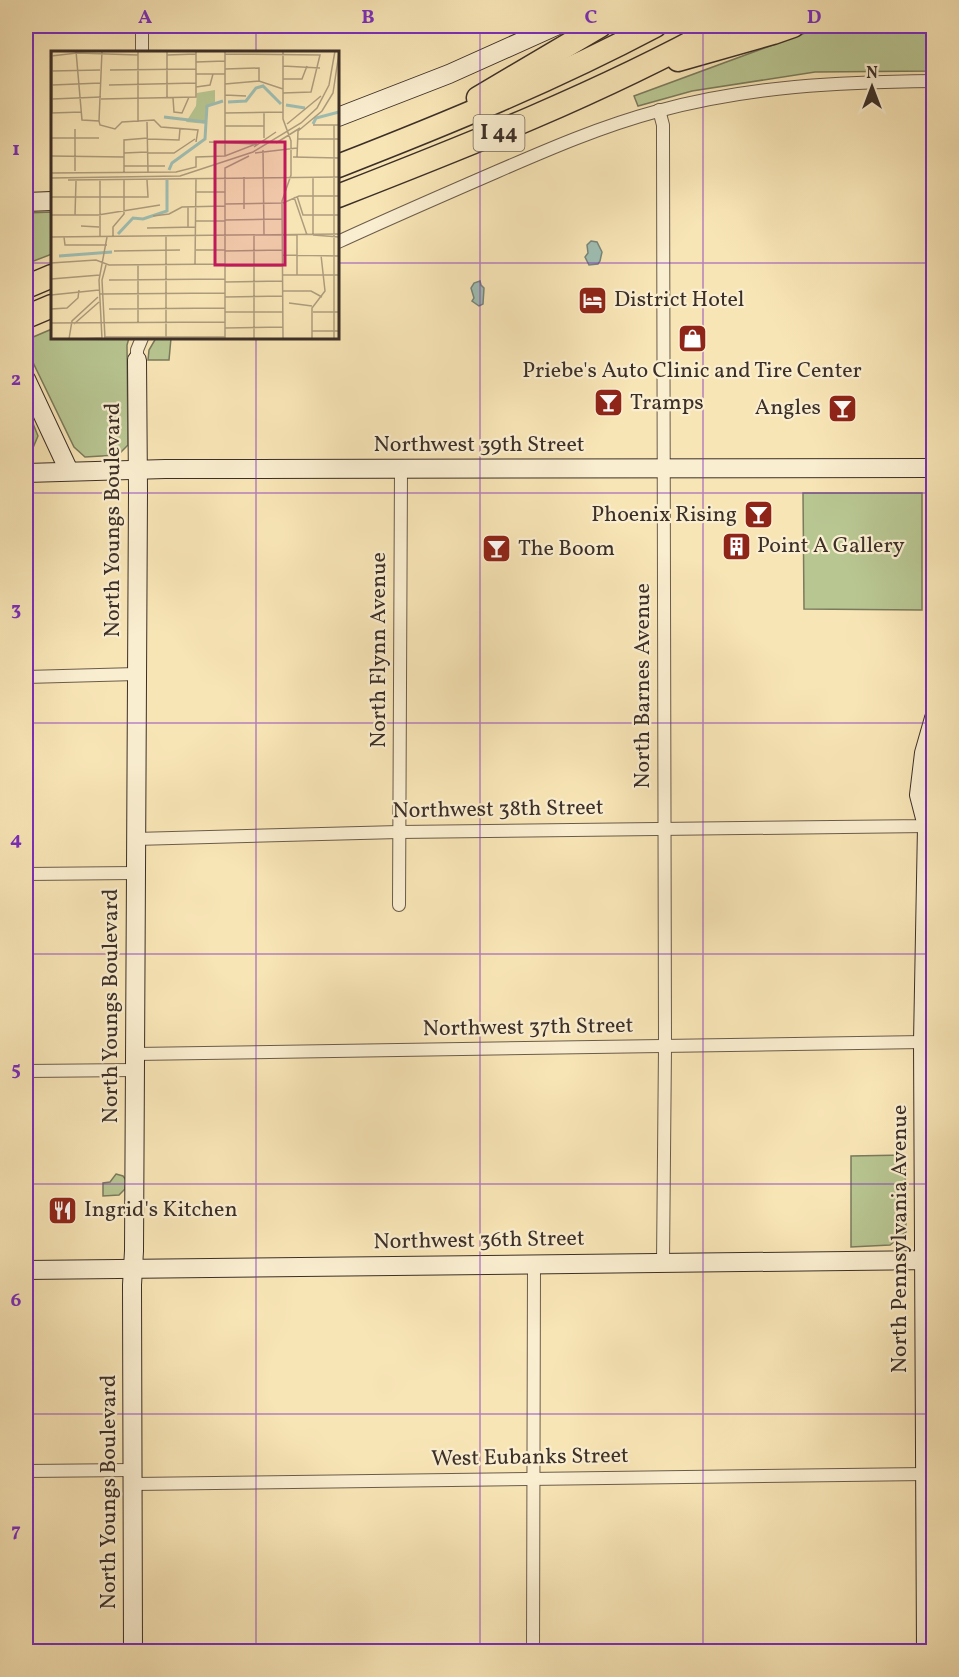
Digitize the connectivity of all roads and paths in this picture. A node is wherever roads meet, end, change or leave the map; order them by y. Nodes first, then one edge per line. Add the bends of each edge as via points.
1 (142, 26) edge
2 (556, 26) edge
3 (600, 26) edge
4 (655, 26) edge
5 (722, 26) edge
6 (793, 26) edge
7 (142, 51) edge
8 (630, 74) junction
9 (933, 81) edge
10 (659, 110) junction
11 (339, 117) edge
12 (413, 137) junction
13 (339, 166) edge
14 (339, 196) edge
15 (51, 201) edge
16 (26, 202) edge
17 (339, 242) edge
18 (51, 276) edge
19 (26, 287) edge
20 (142, 339) edge
21 (137, 360) joint
22 (26, 379) edge
23 (664, 468) junction
24 (933, 468) edge
25 (138, 469) junction
26 (401, 469) junction
27 (69, 471) junction
28 (26, 473) edge
29 (136, 674) junction
30 (26, 677) edge
31 (933, 718) edge
32 (933, 807) edge
33 (930, 824) edge
34 (664, 828) junction
35 (399, 832) junction
36 (135, 839) junction
37 (135, 873) junction
38 (26, 874) edge
39 (399, 905) dead end
40 (922, 1042) junction
41 (665, 1047) junction
42 (135, 1062) junction
43 (26, 1071) edge
44 (929, 1260) edge
45 (663, 1262) junction
46 (534, 1264) junction
47 (133, 1269) junction
48 (26, 1270) edge
49 (26, 1471) edge
50 (926, 1474) junction
51 (133, 1477) junction
52 (533, 1480) junction
53 (930, 1538) edge
54 (133, 1652) edge
55 (533, 1652) edge
56 (926, 1652) edge

1 - 7 street
2 - 11 main road via 449,75
3 - 12 highway
4 - 12 highway, I 44 via 508,98
5 - 8 highway, I 44
6 - 8 highway
8 - 14 highway, I 44 via 519,125
9 - 10 street via 812,84
10 - 17 street via 540,153
10 - 23 street, North Barnes Avenue via 663,125
12 - 13 highway, I 44
15 - 16 main road
18 - 19 highway
20 - 21 street
21 - 25 main road, North Youngs Boulevard
22 - 27 main road, North Youngs Boulevard
23 - 24 main road, Northwest 39th Street
23 - 26 main road, Northwest 39th Street
23 - 34 street, North Barnes Avenue
25 - 26 main road, Northwest 39th Street
25 - 27 main road, Northwest 39th Street
25 - 29 main road, North Youngs Boulevard
26 - 35 street, North Flynn Avenue
27 - 28 main road, Northwest 39th Street
29 - 30 street
29 - 36 main road, North Youngs Boulevard
31 - 33 main road, North Pennsylvania Avenue via 924,753 920,795
32 - 33 main road, North Pennsylvania Avenue
33 - 34 street, Northwest 38th Street
33 - 40 main road, North Pennsylvania Avenue
34 - 35 street, Northwest 38th Street
34 - 41 street, North Barnes Avenue
35 - 36 street, Northwest 38th Street
35 - 39 street, North Flynn Avenue
36 - 37 main road, North Youngs Boulevard
37 - 38 street
37 - 42 main road, North Youngs Boulevard
40 - 41 street, Northwest 37th Street
40 - 44 main road, North Pennsylvania Avenue
41 - 42 street, Northwest 37th Street
41 - 45 street, North Barnes Avenue
42 - 43 street, Northwest 37th Street
42 - 47 main road, North Youngs Boulevard
44 - 45 main road, Northwest 36th Street
44 - 50 main road, North Pennsylvania Avenue via 923,1345
45 - 46 main road, Northwest 36th Street
46 - 47 main road, Northwest 36th Street
46 - 52 street
47 - 48 main road, Northwest 36th Street
47 - 51 main road, North Youngs Boulevard
49 - 51 street, West Eubanks Street
50 - 52 street, West Eubanks Street
50 - 53 main road, North Pennsylvania Avenue
51 - 52 street, West Eubanks Street
51 - 54 main road, North Youngs Boulevard
52 - 55 street
53 - 56 main road, North Pennsylvania Avenue

